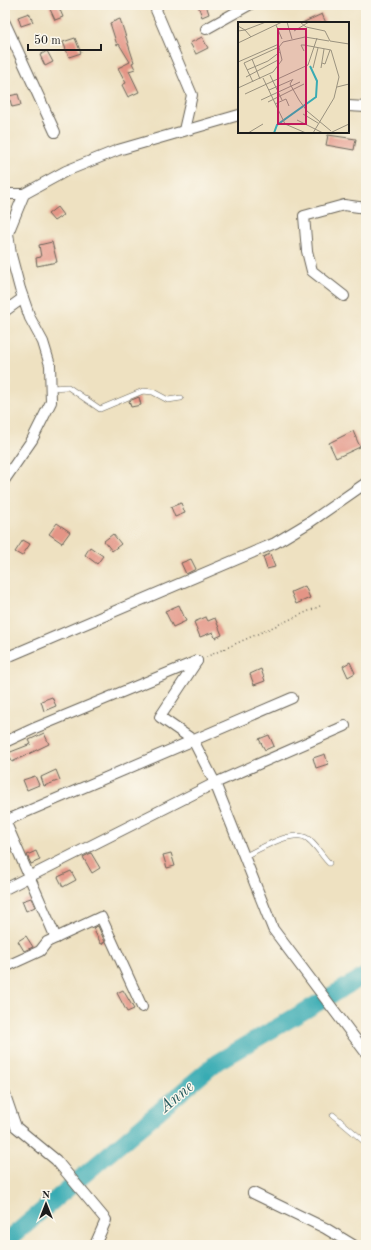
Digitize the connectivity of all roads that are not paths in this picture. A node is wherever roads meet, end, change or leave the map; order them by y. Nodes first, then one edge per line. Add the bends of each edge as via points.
1 (158, 5) edge
2 (249, 5) edge
3 (5, 23) edge
4 (206, 29) dead end
5 (349, 106) edge
6 (366, 107) edge
7 (238, 115) edge
8 (184, 130) junction
9 (55, 132) dead end
10 (24, 194) junction
11 (5, 196) edge
12 (366, 208) edge
13 (6, 234) edge
14 (344, 296) dead end
15 (23, 298) junction
16 (5, 311) edge
17 (51, 388) junction
18 (181, 398) dead end
19 (5, 479) edge
20 (366, 483) edge
21 (5, 658) edge
22 (292, 698) dead end
23 (345, 726) dead end
24 (193, 740) junction
25 (5, 742) edge
26 (215, 783) junction
27 (5, 821) edge
28 (245, 856) junction
29 (329, 863) dead end
30 (30, 876) junction
31 (5, 888) edge
32 (56, 938) junction
33 (5, 967) edge
34 (142, 1007) dead end
35 (366, 1053) edge
36 (5, 1095) edge
37 (332, 1115) dead end
38 (366, 1143) edge
39 (252, 1193) dead end
40 (95, 1245) edge
41 (353, 1245) edge

1 - 8 street via 156,10 192,95
2 - 4 street
3 - 9 street
5 - 6 street
7 - 8 street
8 - 10 street via 118,150 66,171
10 - 11 street
10 - 13 street
12 - 14 street via 344,205 304,216 307,251 312,271
13 - 15 street
15 - 16 street
15 - 17 street via 43,342 50,365
17 - 18 lane via 68,387 100,409 143,391 153,392 168,400
17 - 19 street via 51,402 45,417
20 - 21 street via 275,543
22 - 24 street
23 - 26 street
24 - 25 street via 160,717 197,661
24 - 26 street
24 - 27 street
26 - 28 street
26 - 30 street
27 - 30 street
28 - 29 lane via 274,842 300,835 309,839
28 - 35 street via 273,929
30 - 31 street
30 - 32 street
32 - 33 street via 47,942 40,951
32 - 34 street via 101,917
36 - 40 street via 16,1127 56,1160 106,1220
37 - 38 lane
39 - 41 street via 325,1228

